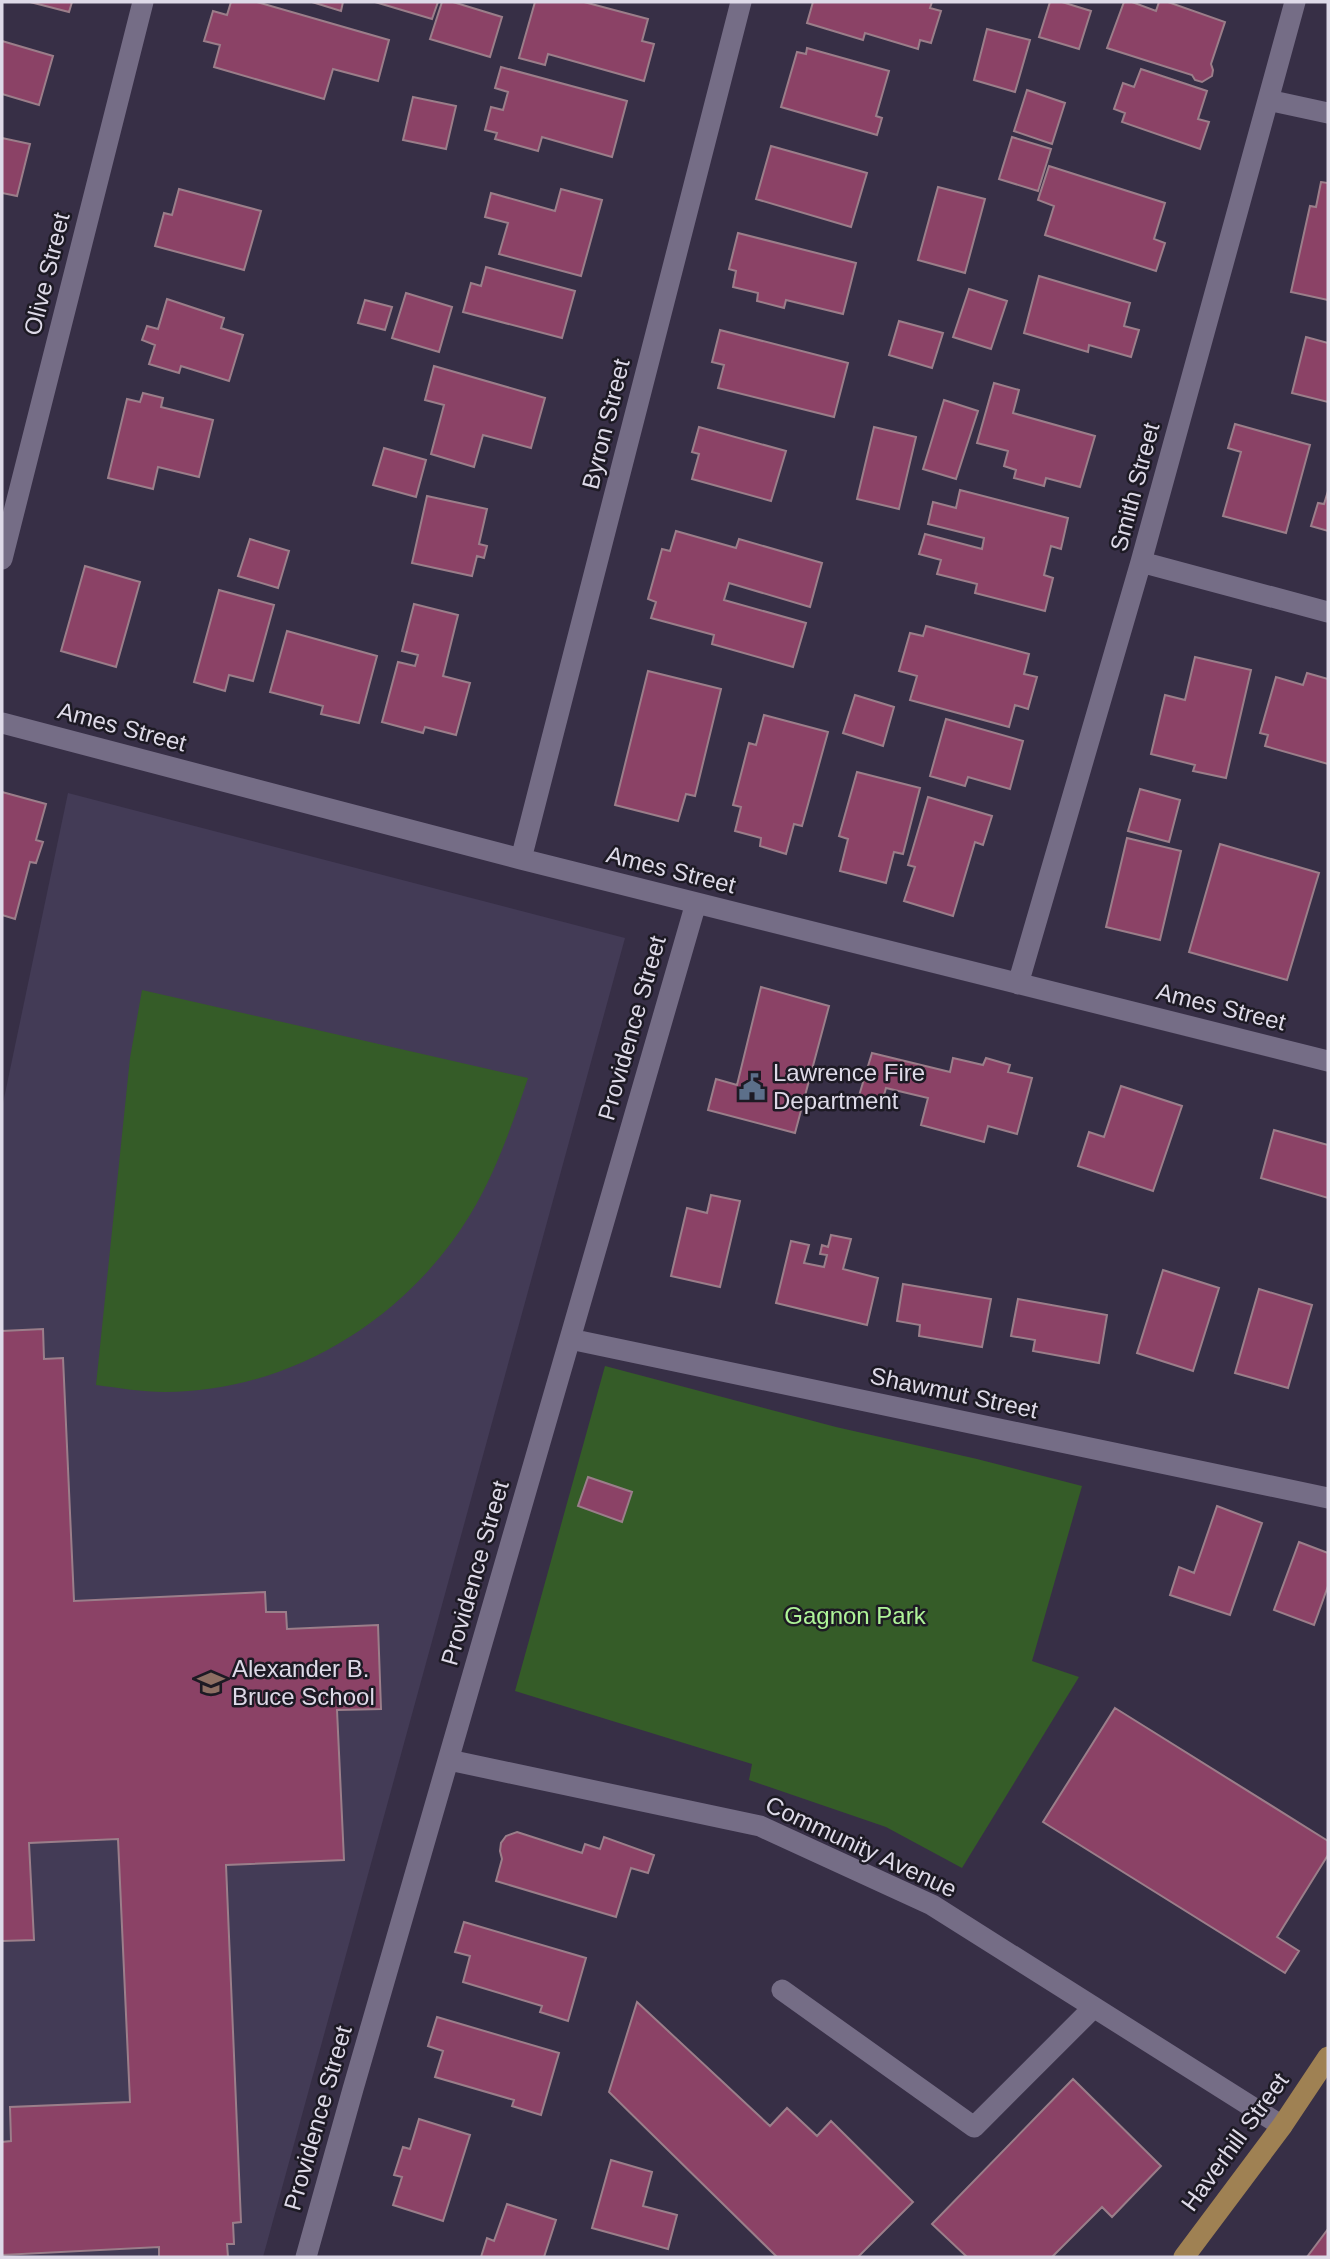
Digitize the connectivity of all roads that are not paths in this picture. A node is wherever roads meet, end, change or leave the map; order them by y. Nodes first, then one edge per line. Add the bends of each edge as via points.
1 (143, 2) edge
2 (741, 2) edge
3 (1295, 2) edge
4 (1268, 100) junction
5 (1328, 113) edge
6 (2, 559) edge
7 (1141, 562) junction
8 (1328, 612) edge
9 (2, 723) edge
10 (521, 859) junction
11 (695, 903) junction
12 (1018, 985) junction
13 (1328, 1061) edge
14 (570, 1339) junction
15 (1328, 1498) edge
16 (449, 1760) junction
17 (782, 1990) dead end
18 (1093, 2008) junction
19 (1328, 2057) edge
20 (1282, 2126) junction
21 (306, 2257) edge
22 (1184, 2257) edge

1 - 6 street, Olive Street
2 - 10 street, Byron Street
3 - 4 street, Smith Street
4 - 5 street
4 - 7 street, Smith Street
7 - 8 street
7 - 12 street, Smith Street
9 - 10 street, Ames Street
10 - 11 street, Ames Street
11 - 12 street, Ames Street
11 - 14 street, Providence Street
12 - 13 street, Ames Street
14 - 15 street, Shawmut Street
14 - 16 street, Providence Street
16 - 18 street, Community Avenue via 760,1826 932,1905
16 - 21 street, Providence Street
17 - 18 street via 974,2127
18 - 20 street, Community Avenue
19 - 20 main road, Haverhill Street
20 - 22 main road, Haverhill Street

